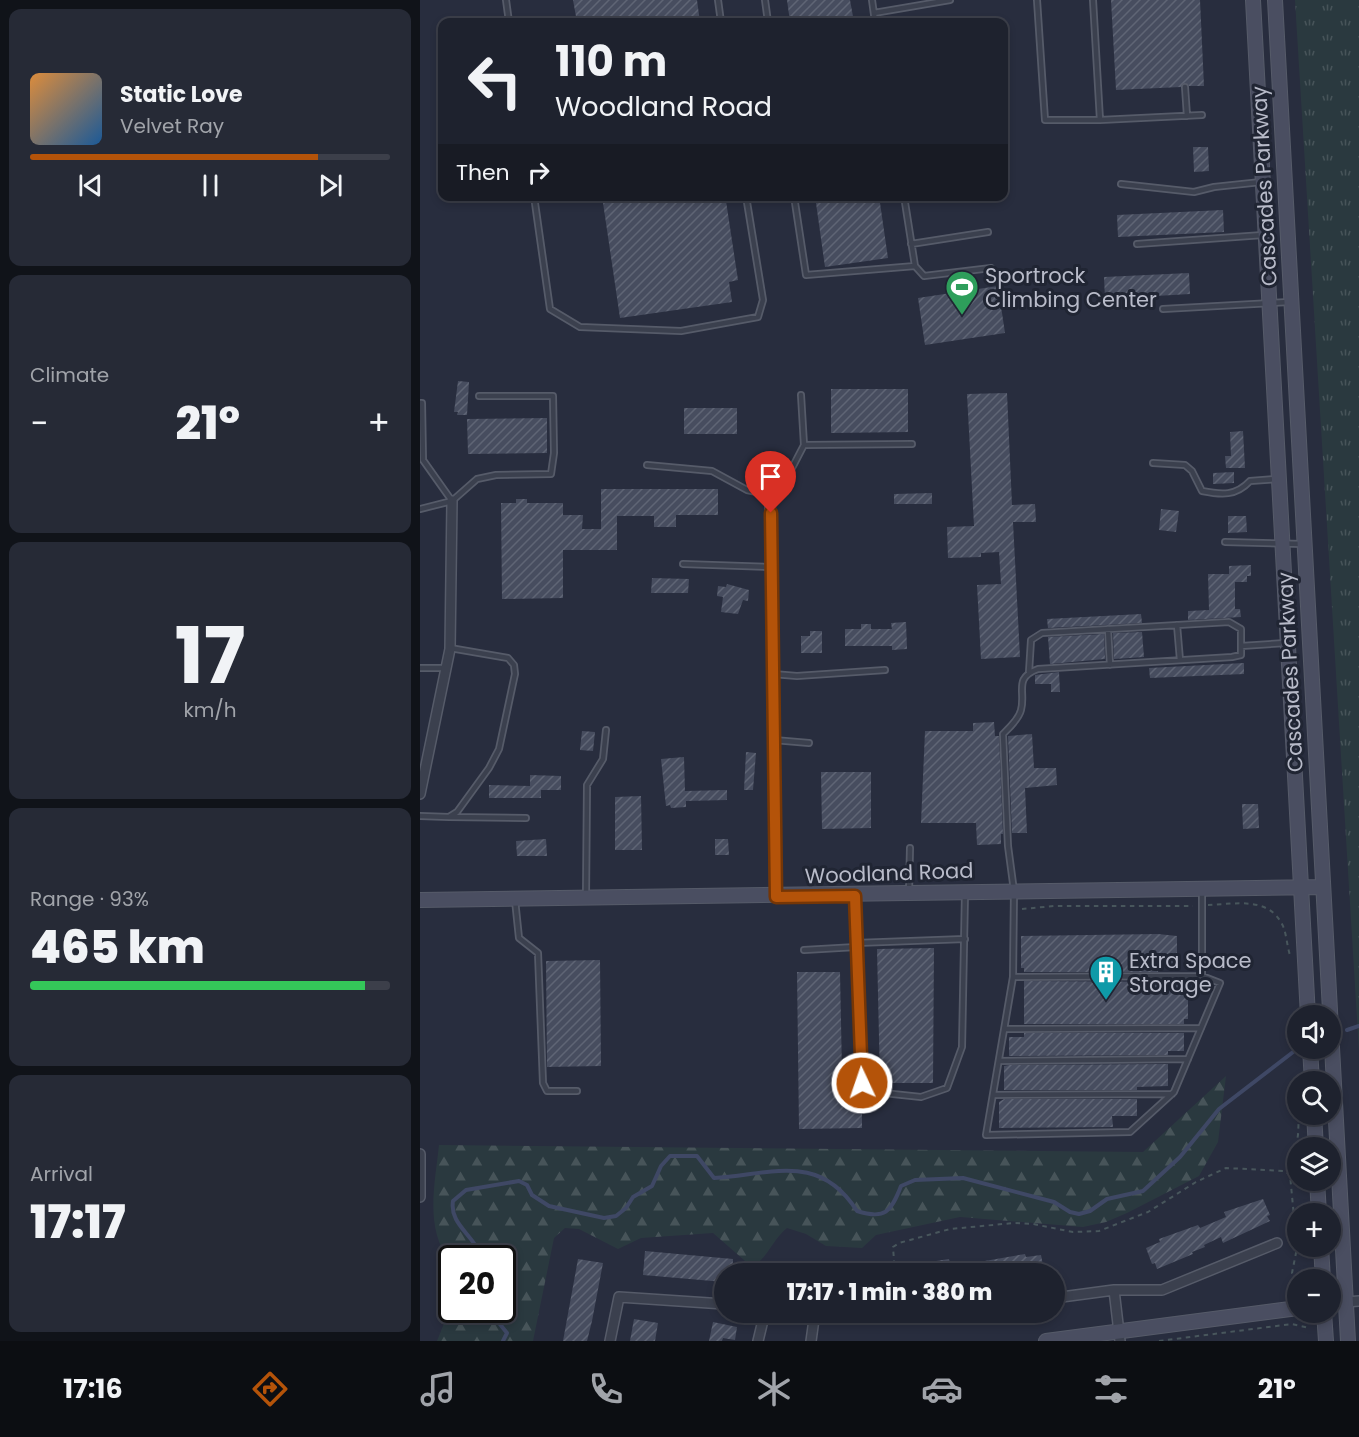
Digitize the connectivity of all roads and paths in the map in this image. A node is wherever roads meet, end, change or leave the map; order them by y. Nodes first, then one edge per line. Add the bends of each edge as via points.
1 (506, 0) edge
2 (718, 0) edge
3 (765, 0) edge
4 (872, 0) edge
5 (950, 0) edge
6 (1037, 0) edge
7 (1093, 0) edge
8 (1253, 0) edge
9 (1275, 0) edge
10 (874, 13) junction
11 (508, 18) edge
12 (720, 18) edge
13 (767, 18) edge
14 (875, 18) edge
15 (1185, 87) dead end
16 (1202, 115) dead end
17 (1187, 116) junction
18 (1100, 120) junction
19 (1264, 182) junction
20 (1121, 184) dead end
21 (535, 201) edge
22 (747, 201) edge
23 (795, 201) edge
24 (905, 201) edge
25 (988, 232) dead end
26 (1266, 235) junction
27 (911, 244) junction
28 (1137, 244) dead end
29 (915, 266) junction
30 (991, 268) dead end
31 (1292, 301) junction
32 (1270, 303) junction
33 (1163, 309) dead end
34 (801, 395) dead end
35 (479, 396) dead end
36 (420, 403) edge
37 (912, 444) dead end
38 (804, 445) junction
39 (1153, 464) dead end
40 (647, 465) dead end
41 (1279, 479) junction
42 (770, 495) junction
43 (452, 501) junction
44 (420, 509) edge
45 (1225, 542) dead end
46 (1283, 544) junction
47 (1304, 544) junction
48 (683, 564) dead end
49 (772, 567) junction
50 (1177, 625) junction
51 (1108, 628) junction
52 (1288, 643) junction
53 (1241, 646) junction
54 (450, 648) junction
55 (1180, 660) junction
56 (1110, 665) junction
57 (420, 668) edge
58 (447, 668) junction
59 (885, 670) dead end
60 (1029, 672) junction
61 (773, 674) junction
62 (606, 730) dead end
63 (774, 740) junction
64 (808, 743) dead end
65 (423, 751) edge
66 (420, 794) edge
67 (420, 816) edge
68 (449, 817) junction
69 (526, 818) dead end
70 (910, 848) dead end
71 (1322, 887) junction
72 (1301, 888) junction
73 (1202, 889) junction
74 (965, 890) junction
75 (1014, 891) junction
76 (909, 895) junction
77 (855, 896) junction
78 (776, 897) junction
79 (586, 899) junction
80 (420, 900) edge
81 (515, 900) junction
82 (1202, 906) junction
83 (1014, 910) junction
84 (964, 939) junction
85 (856, 945) junction
86 (804, 950) dead end
87 (1293, 963) dead end
88 (1012, 976) junction
89 (1202, 976) junction
90 (1307, 1005) edge
91 (1201, 1028) junction
92 (1006, 1029) junction
93 (1188, 1059) junction
94 (999, 1060) junction
95 (578, 1091) dead end
96 (1172, 1094) junction
97 (993, 1095) junction
98 (420, 1154) edge
99 (1287, 1173) edge
100 (1292, 1191) edge
101 (420, 1197) edge
102 (1277, 1243) dead end
103 (894, 1263) edge
104 (1293, 1269) edge
105 (1114, 1290) junction
106 (1065, 1297) edge
107 (1352, 1302) edge
108 (714, 1303) edge
109 (1287, 1310) edge
110 (762, 1323) edge
111 (815, 1323) edge
112 (1325, 1323) edge
113 (1309, 1328) dead end
114 (1119, 1336) edge
115 (610, 1341) edge
116 (758, 1341) edge
117 (812, 1341) edge
118 (1046, 1341) edge
119 (1160, 1341) edge
120 (1326, 1341) edge
121 (1348, 1341) edge

1 - 11 lane
2 - 12 lane
3 - 13 lane
4 - 10 lane
5 - 10 lane
6 - 18 lane via 1045,120
7 - 18 lane
8 - 19 main road, Cascades Parkway
9 - 31 main road, Cascades Parkway
10 - 14 lane
15 - 17 lane
16 - 17 lane
17 - 18 lane
19 - 20 lane via 1194,192
19 - 26 main road, Cascades Parkway
21 - 22 lane via 550,309 580,327 681,331 758,317 763,300
23 - 29 lane via 806,275
24 - 27 lane
25 - 27 lane
26 - 28 lane
26 - 32 main road, Cascades Parkway
27 - 29 lane
29 - 30 lane via 924,276
31 - 32 lane
31 - 47 main road, Cascades Parkway
32 - 33 lane
32 - 41 main road, Cascades Parkway
34 - 38 lane
35 - 43 lane via 553,396 555,453 551,474 477,479
36 - 43 lane via 423,460
37 - 38 lane
38 - 42 lane via 791,470
39 - 41 lane via 1185,465 1202,491 1214,494 1240,491 1250,481
40 - 42 lane via 712,471 747,490
41 - 46 main road, Cascades Parkway
42 - 49 street
43 - 44 lane
43 - 54 street
45 - 46 lane
46 - 47 lane
46 - 52 main road, Cascades Parkway
47 - 71 main road, Cascades Parkway
48 - 49 lane
49 - 61 street
50 - 51 lane
50 - 53 lane via 1229,622 1241,629
50 - 55 lane
51 - 56 lane
51 - 60 lane via 1042,633 1031,640
52 - 53 lane
52 - 72 main road, Cascades Parkway
53 - 55 lane via 1241,655
54 - 58 street
54 - 68 lane via 508,658 515,674 499,749 464,804
55 - 56 lane
56 - 60 lane
57 - 58 lane
58 - 65 street
59 - 61 lane
60 - 75 lane via 1021,690 1021,711 1003,734
61 - 63 street
62 - 79 lane via 600,766 586,785
63 - 64 lane
63 - 78 street
65 - 66 street
67 - 68 lane
68 - 69 lane
70 - 76 lane
71 - 72 main road, Woodland Road
71 - 107 main road, Cascades Parkway
72 - 73 main road, Woodland Road
72 - 90 main road, Cascades Parkway
73 - 75 main road, Woodland Road
73 - 82 lane
74 - 75 main road, Woodland Road
74 - 76 main road, Woodland Road
74 - 84 lane
75 - 83 lane
76 - 77 main road, Woodland Road
77 - 78 main road, Woodland Road
77 - 85 lane
78 - 79 main road, Woodland Road
79 - 81 main road, Woodland Road
80 - 81 main road, Woodland Road
81 - 95 lane via 519,939 538,953 543,1083 547,1091
82 - 83 path via 1054,906
82 - 87 path via 1268,907 1282,926
82 - 89 lane
83 - 88 lane
84 - 85 lane
84 - 85 lane via 962,1047 947,1088 921,1097 874,1092 862,1083
85 - 86 lane
88 - 89 lane
88 - 92 lane
89 - 91 lane via 1220,983
91 - 92 lane
91 - 93 lane
92 - 94 lane
93 - 94 lane
93 - 96 lane
94 - 97 lane
96 - 97 lane
96 - 97 lane via 1130,1132 986,1135
98 - 101 street
99 - 103 path via 1226,1168 1148,1212 1099,1231 1073,1232 1014,1223 935,1233 893,1247
100 - 104 path via 1297,1248
102 - 105 street via 1178,1285 1147,1291
105 - 106 street
105 - 114 street
107 - 121 main road, Cascades Parkway
108 - 115 street via 620,1297
109 - 114 main road
110 - 116 street
111 - 117 street
112 - 120 main road
113 - 119 path via 1292,1324
114 - 118 main road

